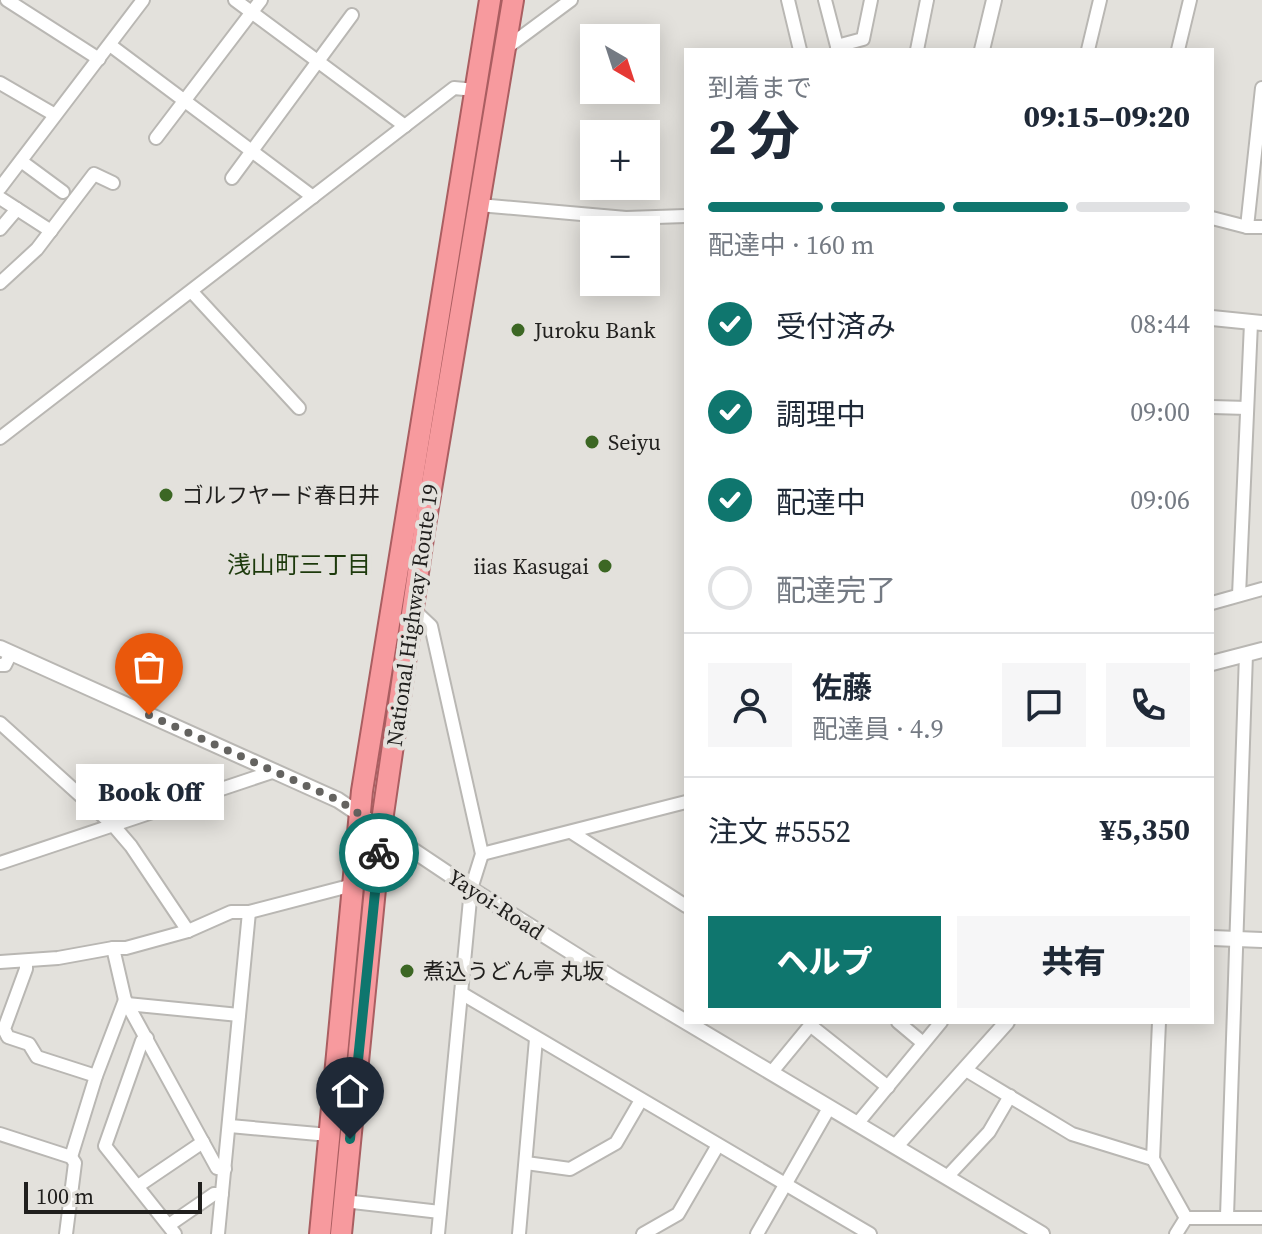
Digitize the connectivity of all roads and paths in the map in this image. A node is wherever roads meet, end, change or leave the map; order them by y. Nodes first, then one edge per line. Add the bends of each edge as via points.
1 (7, 0) edge
2 (235, 0) edge
3 (261, 0) edge
4 (490, 0) edge
5 (513, 0) edge
6 (571, 0) edge
7 (788, 0) edge
8 (825, 0) edge
9 (871, 0) edge
10 (927, 0) edge
11 (994, 0) edge
12 (1100, 0) edge
13 (1190, 0) edge
14 (136, 2) edge
15 (252, 12) junction
16 (352, 15) dead end
17 (110, 45) junction
18 (800, 48) edge
19 (837, 48) edge
20 (917, 48) edge
21 (982, 48) edge
22 (1088, 48) edge
23 (1178, 48) edge
24 (505, 49) junction
25 (99, 59) junction
26 (318, 61) junction
27 (1, 86) edge
28 (1262, 88) edge
29 (475, 90) junction
30 (185, 100) junction
31 (55, 115) junction
32 (405, 126) junction
33 (156, 138) dead end
34 (253, 150) junction
35 (21, 161) junction
36 (232, 178) dead end
37 (113, 183) dead end
38 (0, 188) edge
39 (63, 192) dead end
40 (313, 197) junction
41 (0, 198) edge
42 (479, 205) junction
43 (17, 209) junction
44 (684, 216) edge
45 (1214, 219) edge
46 (1247, 227) junction
47 (1262, 227) edge
48 (0, 229) edge
49 (51, 231) junction
50 (0, 283) edge
51 (192, 292) junction
52 (1214, 318) edge
53 (1256, 323) edge
54 (1214, 407) edge
55 (299, 408) dead end
56 (1247, 408) junction
57 (2, 432) edge
58 (1262, 589) edge
59 (1239, 595) junction
60 (1214, 602) edge
61 (413, 609) junction
62 (1262, 650) edge
63 (5, 651) edge
64 (1246, 654) junction
65 (1214, 662) edge
66 (0, 665) edge
67 (0, 723) edge
68 (275, 771) junction
69 (683, 802) edge
70 (359, 814) junction
71 (113, 825) junction
72 (381, 828) junction
73 (571, 832) junction
74 (482, 854) junction
75 (0, 863) edge
76 (353, 885) junction
77 (471, 889) junction
78 (684, 905) edge
79 (249, 912) junction
80 (188, 931) junction
81 (1214, 938) edge
82 (1237, 939) junction
83 (1262, 940) edge
84 (113, 948) junction
85 (0, 962) edge
86 (26, 965) junction
87 (0, 969) edge
88 (461, 993) junction
89 (126, 1002) junction
90 (239, 1015) junction
91 (684, 1020) edge
92 (691, 1024) edge
93 (812, 1024) edge
94 (900, 1024) edge
95 (939, 1024) edge
96 (1004, 1024) edge
97 (1159, 1024) edge
98 (147, 1038) junction
99 (536, 1039) junction
100 (923, 1043) junction
101 (966, 1070) junction
102 (771, 1073) junction
103 (96, 1076) junction
104 (888, 1087) junction
105 (1010, 1096) junction
106 (641, 1100) junction
107 (829, 1108) junction
108 (857, 1124) junction
109 (230, 1126) junction
110 (0, 1134) edge
111 (329, 1135) junction
112 (203, 1142) junction
113 (718, 1145) junction
114 (896, 1146) junction
115 (71, 1157) junction
116 (1153, 1159) junction
117 (526, 1163) junction
118 (225, 1169) junction
119 (947, 1177) junction
120 (785, 1184) junction
121 (138, 1186) junction
122 (222, 1194) junction
123 (344, 1201) junction
124 (440, 1212) junction
125 (1227, 1216) junction
126 (1186, 1218) junction
127 (1262, 1218) edge
128 (172, 1229) edge
129 (864, 1233) edge
130 (66, 1234) edge
131 (218, 1234) edge
132 (320, 1234) edge
133 (341, 1234) edge
134 (438, 1234) edge
135 (519, 1234) edge
136 (643, 1234) edge
137 (757, 1234) edge
138 (1042, 1234) edge
139 (1176, 1234) edge

1 - 25 street
2 - 15 street
3 - 15 street
4 - 29 highway, National Highway Route 19
5 - 24 highway, National Highway Route 19
6 - 24 street
7 - 18 street
8 - 19 street
9 - 19 street via 863,39
10 - 20 street
11 - 21 street
12 - 22 street
13 - 23 street
14 - 17 street
15 - 26 street
15 - 30 street
16 - 26 street
17 - 25 street
17 - 30 street
24 - 42 highway, National Highway Route 19
25 - 31 street
26 - 32 street
26 - 34 street
27 - 31 street
28 - 46 street
29 - 32 street via 454,88
29 - 70 highway, National Highway Route 19
30 - 33 street
30 - 34 street
31 - 35 street
32 - 40 street
34 - 36 street
34 - 40 street
35 - 38 street
35 - 39 street
37 - 49 street via 94,174
40 - 51 street
41 - 43 street
42 - 44 street via 626,218
42 - 61 highway, National Highway Route 19
43 - 48 street
43 - 49 street
45 - 46 street
46 - 47 street
49 - 50 street
51 - 55 street
51 - 57 street
52 - 53 street
53 - 56 street
54 - 56 street
56 - 59 street
58 - 59 street
59 - 60 street
61 - 72 highway, National Highway Route 19
61 - 74 street via 431,626
62 - 64 street
63 - 66 street via 5,665
63 - 68 street, Yayoi-Road
64 - 65 street
64 - 82 street
67 - 71 street
68 - 70 street, Yayoi-Road
68 - 71 street
69 - 73 street
70 - 72 street, Yayoi-Road
70 - 76 highway, National Highway Route 19
71 - 75 street
71 - 80 street
72 - 77 street, Yayoi-Road
72 - 123 highway, National Highway Route 19
73 - 74 street
73 - 78 street
74 - 77 street
76 - 79 street
76 - 111 highway, National Highway Route 19
77 - 88 street
77 - 91 street, Yayoi-Road
79 - 80 street via 231,912
79 - 90 street
80 - 84 street
81 - 82 street
82 - 83 street
82 - 125 street
84 - 86 street
84 - 89 street
85 - 86 street
86 - 87 street
86 - 103 street via 4,1029 8,1037 29,1044 37,1057
88 - 99 street
88 - 124 street
89 - 90 street
89 - 98 street
89 - 103 street
90 - 109 street
92 - 102 street, Yayoi-Road
93 - 102 street
93 - 104 street
94 - 100 street
95 - 100 street
96 - 101 street
97 - 116 street
98 - 112 street
98 - 121 street via 105,1146
99 - 106 street
99 - 117 street
100 - 104 street
101 - 105 street
101 - 114 street
102 - 107 street, Yayoi-Road
103 - 115 street
104 - 108 street
105 - 116 street via 1072,1134
105 - 119 street via 989,1132
106 - 113 street
106 - 117 street via 616,1143 582,1163 570,1169
107 - 108 street, Yayoi-Road
107 - 120 street
108 - 114 street, Yayoi-Road
109 - 111 street
109 - 118 street
110 - 115 street
111 - 132 highway, National Highway Route 19
112 - 118 street via 217,1168
112 - 121 street
113 - 120 street
113 - 136 street via 678,1214
114 - 119 street, Yayoi-Road
115 - 130 street via 75,1163
116 - 126 street
117 - 135 street
118 - 122 street
119 - 138 street, Yayoi-Road
120 - 129 street
120 - 137 street
121 - 128 street
122 - 128 street via 214,1194
122 - 131 street
123 - 124 street
123 - 133 highway, National Highway Route 19
124 - 134 street
125 - 126 street
125 - 127 street
126 - 139 street

